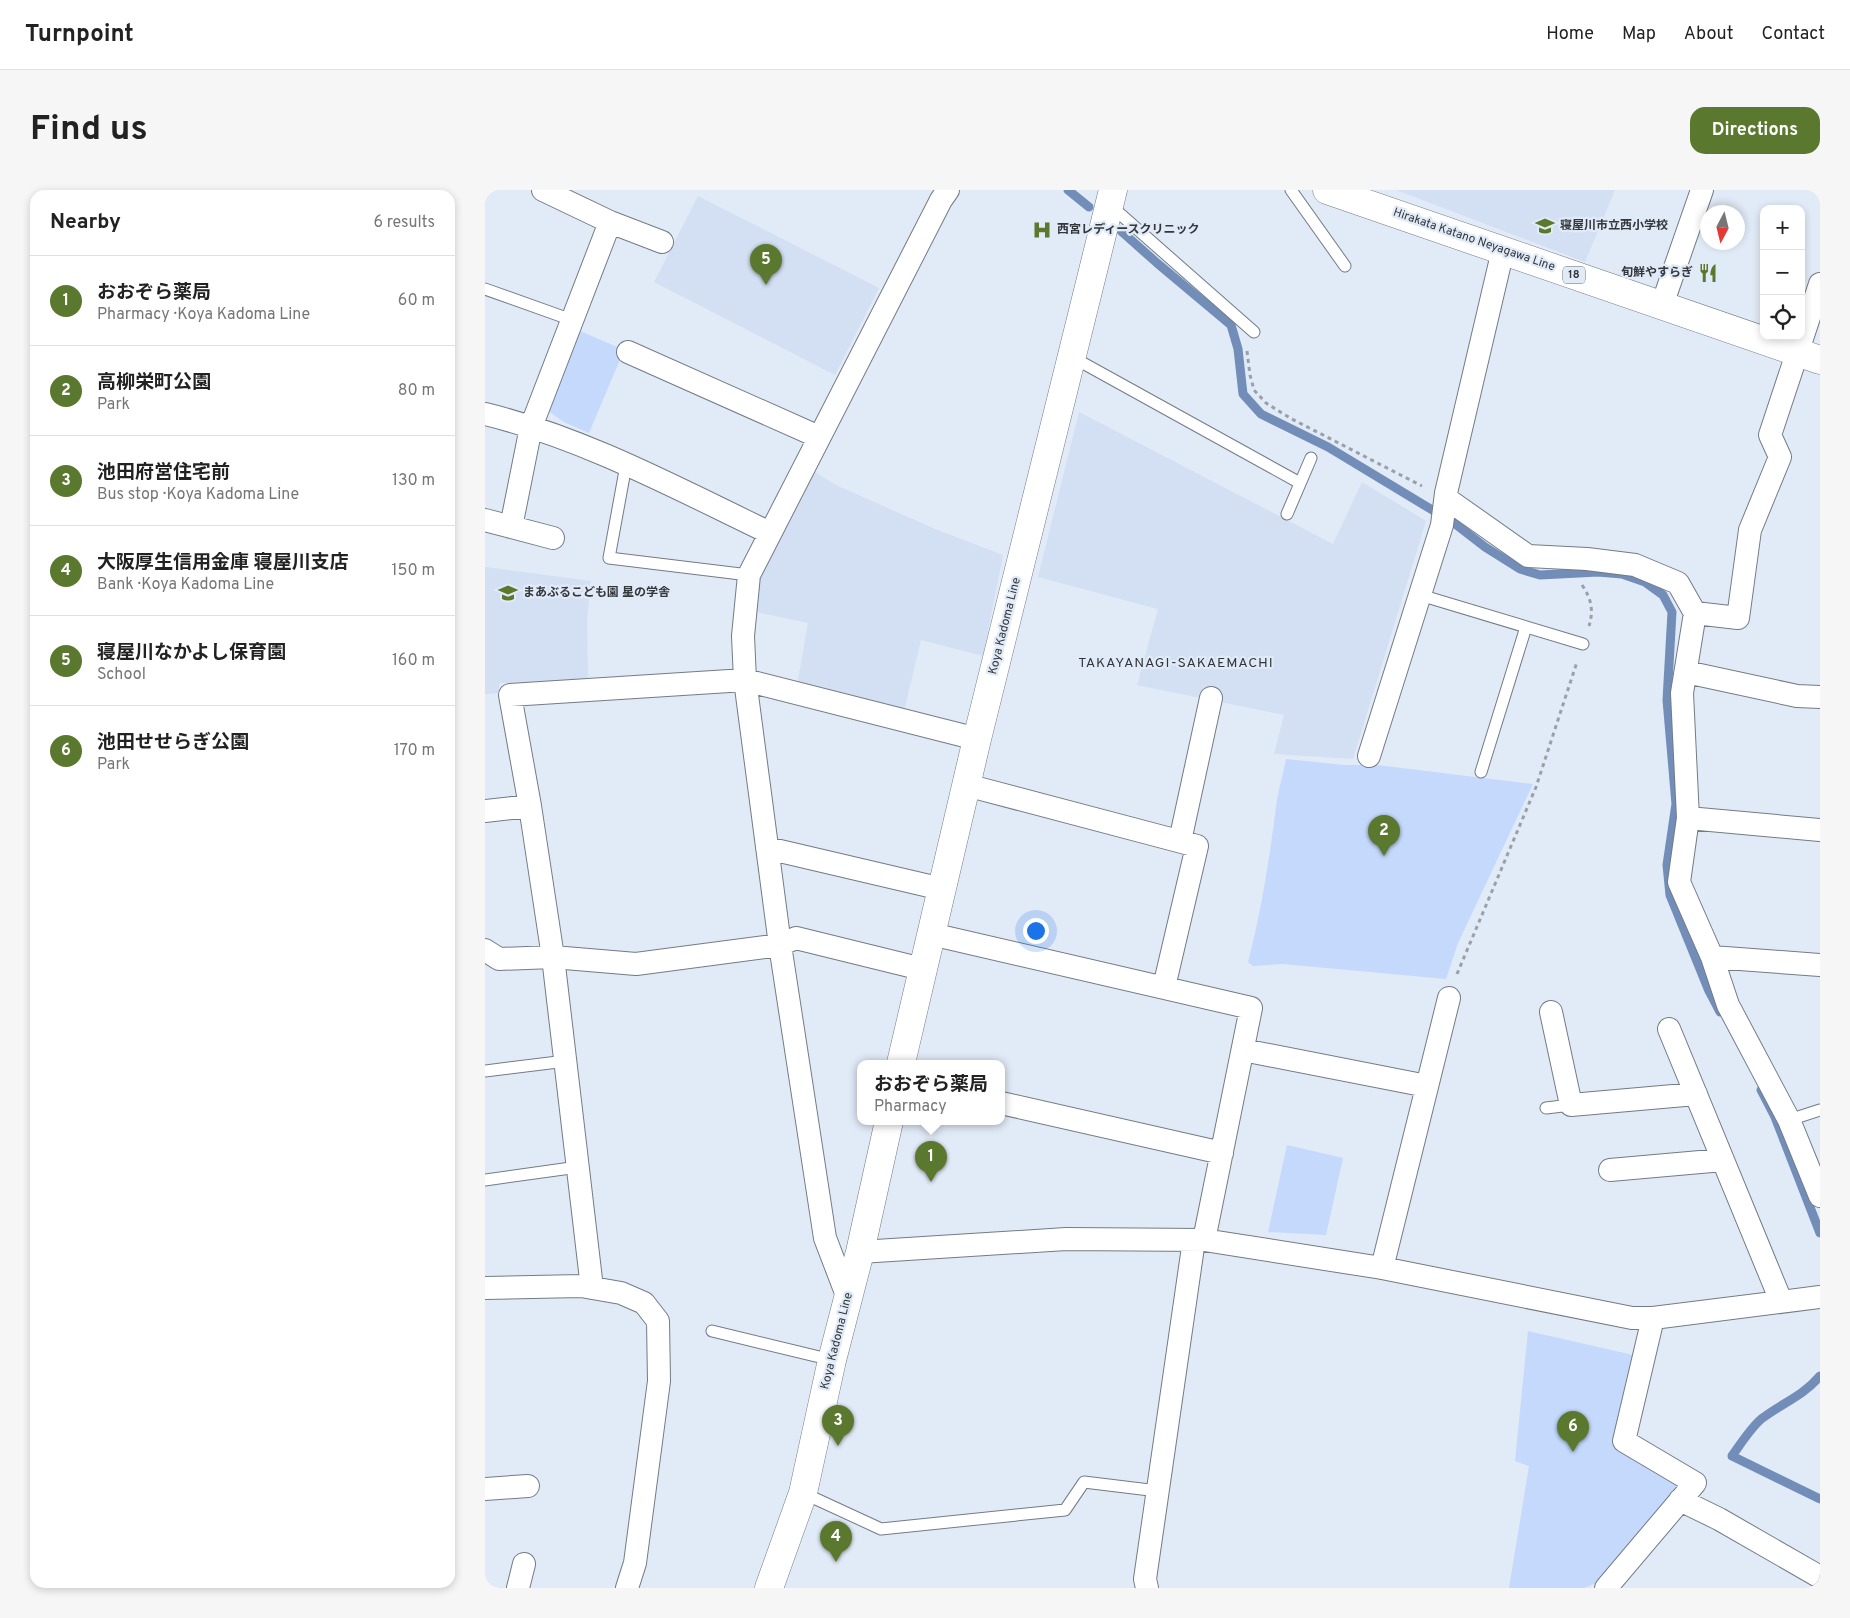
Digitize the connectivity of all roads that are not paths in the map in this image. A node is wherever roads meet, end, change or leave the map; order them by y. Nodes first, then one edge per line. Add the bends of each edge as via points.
1 (543, 190) edge
2 (948, 190) edge
3 (1291, 190) edge
4 (1327, 190) edge
5 (1701, 190) edge
6 (1111, 197) edge
7 (610, 222) junction
8 (662, 242) dead end
9 (1503, 250) junction
10 (1345, 266) dead end
11 (1820, 284) edge
12 (485, 289) edge
13 (1662, 305) junction
14 (572, 320) junction
15 (1254, 332) dead end
16 (628, 352) dead end
17 (1809, 356) edge
18 (1071, 357) junction
19 (485, 414) edge
20 (531, 427) junction
21 (819, 437) junction
22 (1311, 458) dead end
23 (626, 465) junction
24 (1300, 483) junction
25 (1447, 499) junction
26 (1287, 514) dead end
27 (485, 520) edge
28 (511, 526) junction
29 (769, 533) junction
30 (553, 538) dead end
31 (749, 575) junction
32 (1420, 595) junction
33 (1695, 613) junction
34 (1526, 627) junction
35 (1583, 644) road end
36 (1686, 672) junction
37 (745, 680) junction
38 (1820, 697) edge
39 (1211, 698) dead end
40 (977, 739) junction
41 (1369, 756) dead end
42 (1481, 772) dead end
43 (966, 785) junction
44 (530, 806) junction
45 (485, 811) edge
46 (1688, 818) junction
47 (1820, 830) edge
48 (1180, 841) junction
49 (767, 848) junction
50 (942, 889) junction
51 (931, 934) junction
52 (780, 945) junction
53 (485, 950) edge
54 (553, 957) junction
55 (1712, 957) junction
56 (1820, 965) edge
57 (922, 969) junction
58 (1165, 987) junction
59 (1449, 998) road end
60 (1551, 1012) dead end
61 (1669, 1029) dead end
62 (1243, 1050) junction
63 (902, 1060) edge
64 (565, 1061) junction
65 (485, 1071) edge
66 (1427, 1086) junction
67 (1696, 1094) junction
68 (1005, 1104) edge
69 (1571, 1105) junction
70 (1546, 1108) dead end
71 (1820, 1110) edge
72 (1789, 1120) junction
73 (888, 1125) edge
74 (1222, 1153) junction
75 (1723, 1160) junction
76 (578, 1167) junction
77 (1610, 1170) dead end
78 (485, 1180) edge
79 (1820, 1196) edge
80 (1199, 1240) junction
81 (860, 1252) junction
82 (1382, 1268) junction
83 (485, 1288) edge
84 (592, 1288) junction
85 (1820, 1297) edge
86 (848, 1298) junction
87 (1781, 1301) junction
88 (1653, 1318) junction
89 (712, 1331) dead end
90 (832, 1360) junction
91 (528, 1486) dead end
92 (485, 1489) edge
93 (1158, 1491) junction
94 (803, 1493) junction
95 (1680, 1500) junction
96 (524, 1564) dead end
97 (1820, 1577) edge
98 (518, 1588) edge
99 (627, 1588) edge
100 (769, 1588) edge
101 (1147, 1588) edge
102 (1606, 1588) edge

1 - 7 street
2 - 21 street
3 - 10 lane
4 - 9 main road, Hirakata Katano Neyagawa Line / 18
5 - 13 street
6 - 15 lane
6 - 18 main road, Koya Kadoma Line
7 - 8 street
7 - 14 street
9 - 13 main road, Hirakata Katano Neyagawa Line / 18
9 - 25 street
11 - 17 street
12 - 14 lane
13 - 17 main road, Hirakata Katano Neyagawa Line / 18
14 - 20 street
16 - 21 street
17 - 33 street via 1770,435 1780,457 1750,530 1738,618
18 - 24 lane
18 - 40 main road, Koya Kadoma Line
19 - 20 street
20 - 23 street
20 - 28 street
21 - 29 street
22 - 24 lane
23 - 29 street
23 - 31 lane via 609,558
24 - 26 lane
25 - 32 street
25 - 33 street via 1527,556 1635,565 1678,583
27 - 28 street
28 - 30 street
29 - 31 street
31 - 37 street via 743,636
32 - 34 lane
32 - 41 street
33 - 36 street
34 - 35 lane
34 - 42 lane
36 - 38 street via 1797,696
36 - 46 street via 1682,693
37 - 40 street
37 - 44 street via 510,694
37 - 49 street
39 - 48 street
40 - 43 main road, Koya Kadoma Line
43 - 48 street
43 - 50 main road, Koya Kadoma Line
44 - 45 street
44 - 54 street
46 - 47 street
46 - 55 street via 1679,882
48 - 58 street via 1197,846
49 - 50 street
49 - 52 street
50 - 51 main road, Koya Kadoma Line
51 - 57 main road, Koya Kadoma Line
51 - 58 street
52 - 54 street via 635,964
52 - 57 street via 797,938
52 - 86 street via 825,1238
53 - 54 street via 499,959
54 - 64 street
55 - 56 street
55 - 72 street via 1728,1006
57 - 63 main road, Koya Kadoma Line
58 - 62 street via 1251,1008
59 - 66 street
60 - 69 street
61 - 67 street
62 - 66 street
62 - 74 street
64 - 65 lane
64 - 76 street
66 - 82 street
67 - 69 street
67 - 75 street
68 - 74 street
69 - 70 lane
71 - 72 lane
72 - 79 street
73 - 81 main road, Koya Kadoma Line
74 - 80 street
75 - 77 street
75 - 87 street
76 - 78 lane
76 - 84 street
80 - 81 street via 1066,1239
80 - 82 street
80 - 93 street
81 - 86 main road, Koya Kadoma Line
82 - 88 street via 1632,1318
83 - 84 street
84 - 99 street via 621,1293 644,1303 658,1321 659,1382 635,1563
85 - 87 street
86 - 90 main road, Koya Kadoma Line
87 - 88 street
88 - 95 street via 1624,1441 1695,1483
89 - 90 lane
90 - 94 main road, Koya Kadoma Line
91 - 92 street
93 - 94 lane via 1083,1482 1065,1510 881,1529
93 - 101 street via 1145,1579
94 - 100 main road, Koya Kadoma Line
95 - 97 street
95 - 102 street
96 - 98 street

